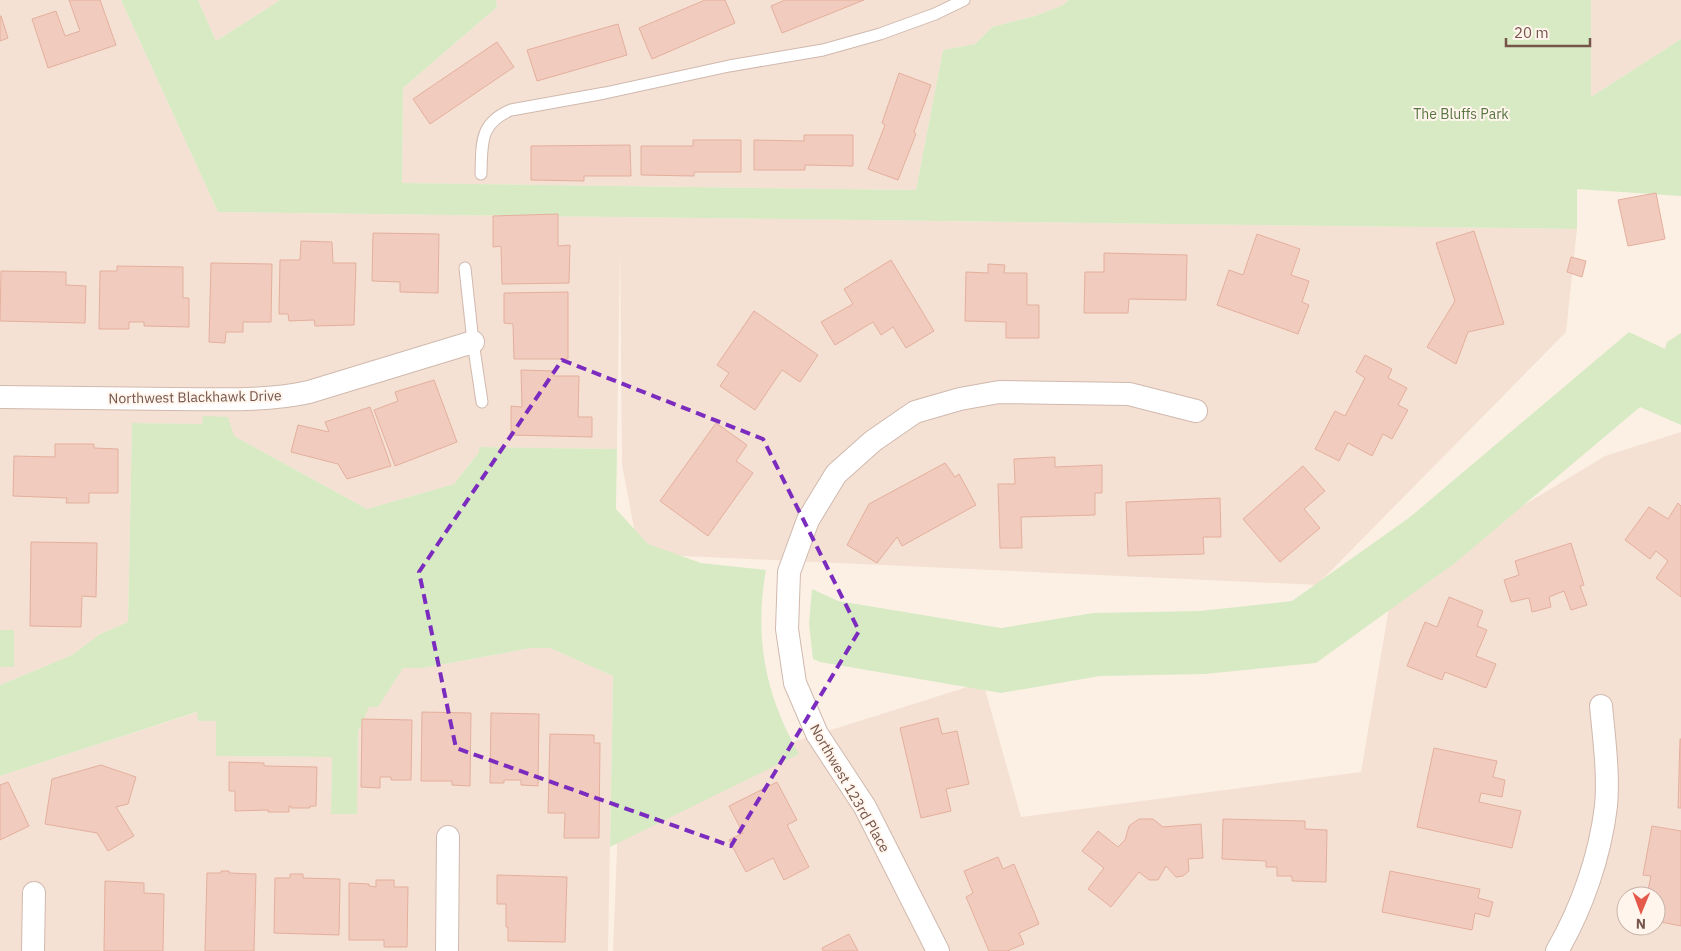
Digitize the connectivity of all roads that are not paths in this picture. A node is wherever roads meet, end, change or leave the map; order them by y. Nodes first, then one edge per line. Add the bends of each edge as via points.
1 (964, 0) edge
2 (481, 174) dead end
3 (465, 268) dead end
4 (473, 342) junction
5 (0, 397) edge
6 (482, 402) dead end
7 (1196, 411) dead end
8 (1601, 706) dead end
9 (448, 836) dead end
10 (34, 893) dead end
11 (33, 951) edge
12 (447, 951) edge
13 (938, 951) edge
14 (1557, 951) edge

1 - 2 lane via 935,14 823,50 511,110 498,115 487,126 482,143
3 - 4 lane
4 - 5 street, Northwest Blackhawk Drive via 286,397
4 - 6 lane
7 - 13 street, Northwest 123rd Place via 1129,394 999,392 960,399 916,412 873,441 836,474 808,520 790,572 786,629 795,683 817,734 865,807
8 - 14 street via 1606,805 1592,874
9 - 12 street
10 - 11 street

